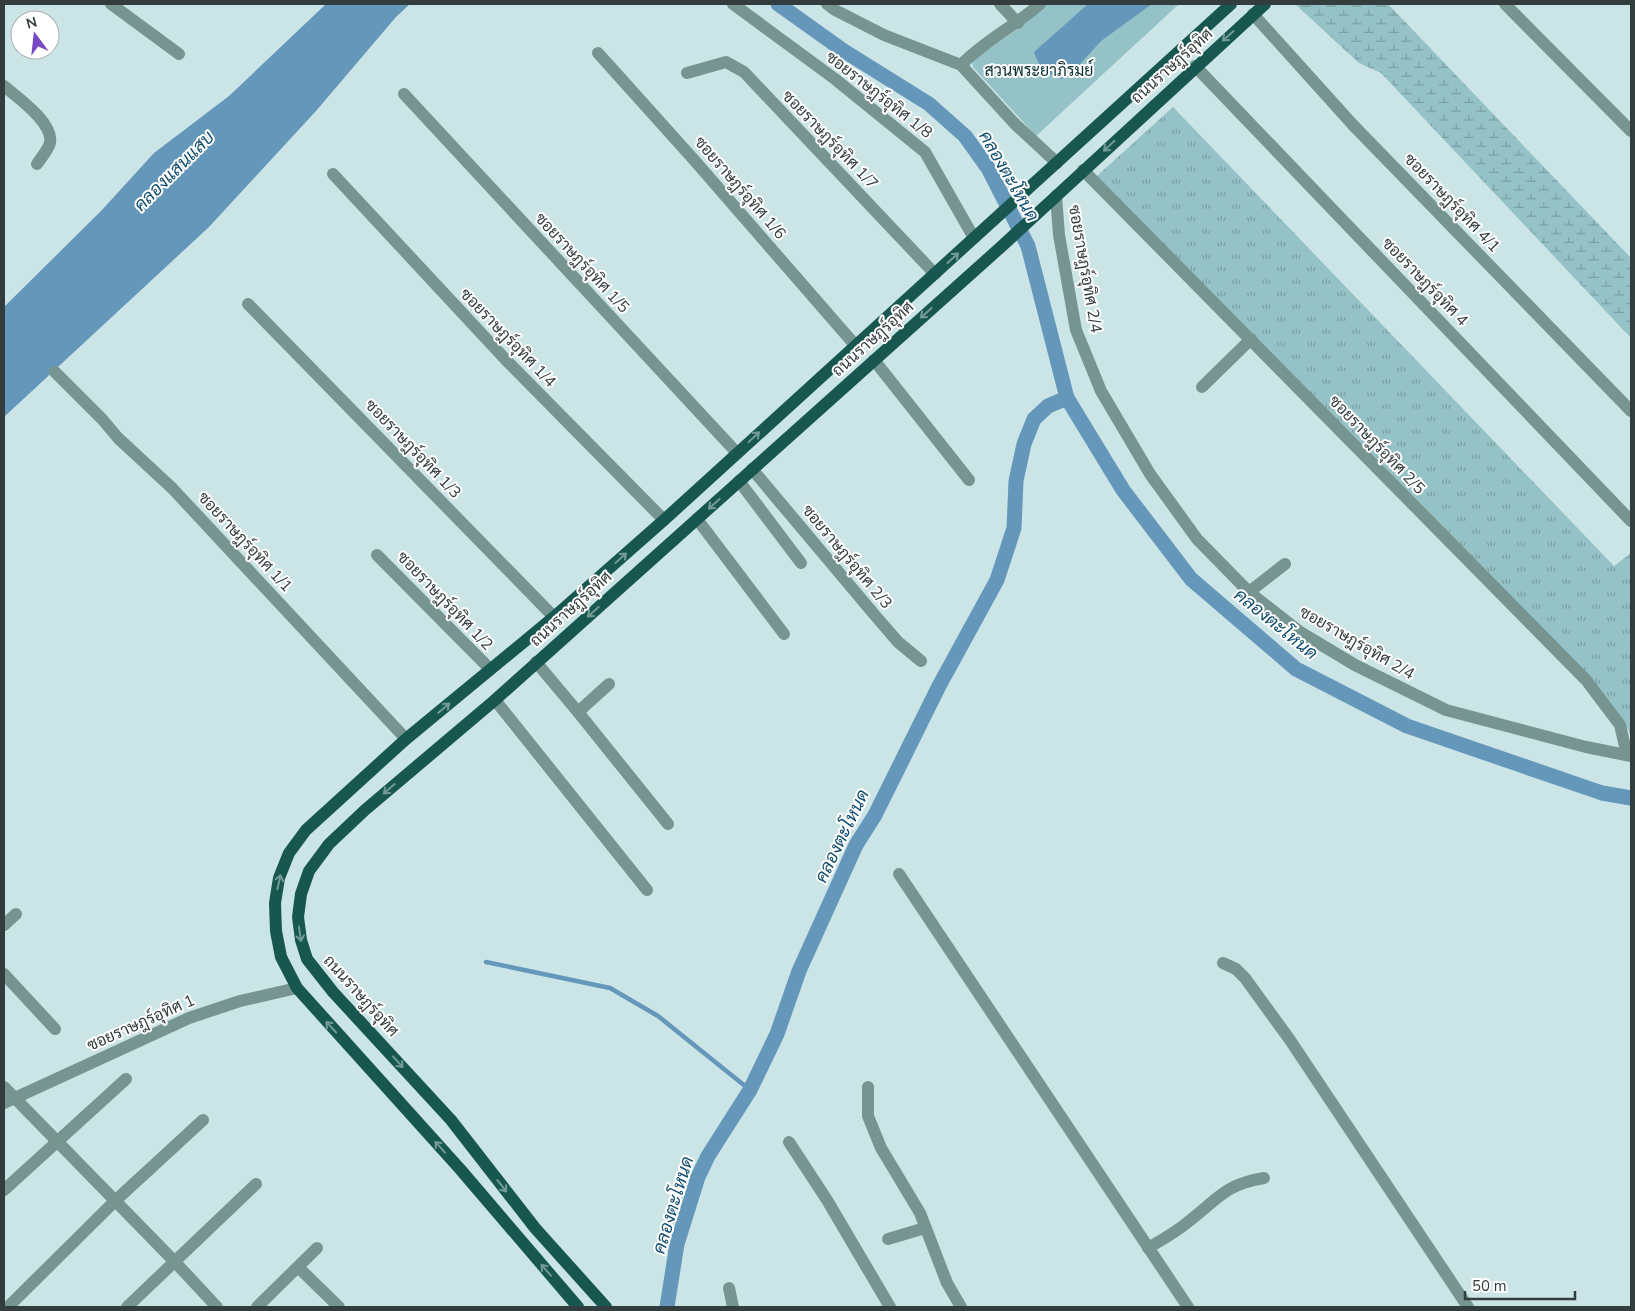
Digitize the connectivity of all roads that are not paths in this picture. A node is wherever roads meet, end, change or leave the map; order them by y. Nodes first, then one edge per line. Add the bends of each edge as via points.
1 (111, 4) edge
2 (733, 4) edge
3 (827, 4) edge
4 (1000, 4) edge
5 (1040, 4) edge
6 (1230, 4) edge
7 (1264, 4) edge
8 (1504, 4) edge
9 (1253, 14) junction
10 (1018, 23) junction
11 (598, 53) dead end
12 (179, 54) dead end
13 (961, 64) junction
14 (1195, 66) junction
15 (687, 73) dead end
16 (4, 86) edge
17 (404, 94) dead end
18 (1631, 131) edge
19 (1057, 163) junction
20 (37, 164) dead end
21 (1084, 170) junction
22 (333, 174) dead end
23 (1051, 201) junction
24 (974, 238) junction
25 (935, 274) junction
26 (248, 304) dead end
27 (1251, 339) junction
28 (855, 345) junction
29 (874, 360) junction
30 (55, 372) dead end
31 (1202, 387) dead end
32 (1631, 410) edge
33 (737, 453) junction
34 (752, 469) junction
35 (969, 480) dead end
36 (739, 481) junction
37 (697, 519) junction
38 (664, 520) junction
39 (1631, 521) edge
40 (377, 555) dead end
41 (801, 563) dead end
42 (1285, 564) dead end
43 (1249, 592) junction
44 (554, 617) junction
45 (784, 634) dead end
46 (536, 662) junction
47 (921, 662) dead end
48 (490, 670) junction
49 (609, 684) dead end
50 (495, 700) junction
51 (578, 712) junction
52 (406, 739) junction
53 (1629, 755) edge
54 (668, 824) dead end
55 (899, 874) dead end
56 (647, 890) dead end
57 (16, 914) dead end
58 (4, 925) edge
59 (1223, 963) dead end
60 (4, 974) edge
61 (297, 988) junction
62 (55, 1029) dead end
63 (126, 1080) dead end
64 (4, 1087) edge
65 (868, 1087) dead end
66 (9, 1100) edge
67 (202, 1120) dead end
68 (58, 1142) junction
69 (789, 1142) dead end
70 (1264, 1178) dead end
71 (256, 1184) dead end
72 (4, 1190) edge
73 (115, 1201) junction
74 (924, 1228) junction
75 (888, 1239) dead end
76 (317, 1248) dead end
77 (1148, 1248) junction
78 (175, 1262) junction
79 (298, 1267) junction
80 (729, 1288) dead end
81 (8, 1307) edge
82 (127, 1307) edge
83 (217, 1307) edge
84 (257, 1307) edge
85 (339, 1307) edge
86 (578, 1307) edge
87 (606, 1307) edge
88 (733, 1307) edge
89 (890, 1307) edge
90 (961, 1307) edge
91 (1188, 1307) edge
92 (1468, 1307) edge

1 - 12 street
2 - 24 street, ซอยราษฎร์อุทิศ 1/8 via 836,79 926,152
3 - 13 street via 884,35
4 - 10 street
5 - 10 street
6 - 19 main road, ถนนราษฎร์อุทิศ
7 - 9 main road, ถนนราษฎร์อุทิศ
8 - 18 street
9 -> 14 main road, ถนนราษฎร์อุทิศ
9 - 32 street, ซอยราษฎร์อุทิศ 4/1 via 1360,132
10 - 13 street
11 - 28 street, ซอยราษฎร์อุทิศ 1/6
13 - 19 street via 1015,124
14 -> 21 main road, ถนนราษฎร์อุทิศ
14 - 39 street, ซอยราษฎร์อุทิศ 4
15 - 25 street, ซอยราษฎร์อุทิศ 1/7 via 726,62 744,72
16 - 20 street via 48,128 50,144
17 - 33 street, ซอยราษฎร์อุทิศ 1/5
19 - 24 main road, ถนนราษฎร์อุทิศ
21 - 23 main road, ถนนราษฎร์อุทิศ
21 - 27 street, ซอยราษฎร์อุทิศ 2/5
22 - 38 street, ซอยราษฎร์อุทิศ 1/4 via 506,360
23 -> 29 main road, ถนนราษฎร์อุทิศ
23 - 43 street, ซอยราษฎร์อุทิศ 2/4 via 1076,330 1101,391 1150,474 1192,532
25 -> 24 main road, ถนนราษฎร์อุทิศ
25 - 28 main road, ถนนราษฎร์อุทิศ
26 - 44 street, ซอยราษฎร์อุทิศ 1/3
27 - 31 street
27 - 53 street, ซอยราษฎร์อุทิศ 2/5 via 1586,680 1620,725
33 -> 28 main road, ถนนราษฎร์อุทิศ
29 - 34 main road, ถนนราษฎร์อุทิศ
29 - 35 street
30 - 52 street, ซอยราษฎร์อุทิศ 1/1 via 118,438 172,488
33 - 38 main road, ถนนราษฎร์อุทิศ
34 - 36 main road, ถนนราษฎร์อุทิศ
34 - 47 street, ซอยราษฎร์อุทิศ 2/3 via 898,642
36 -> 37 main road, ถนนราษฎร์อุทิศ
36 - 41 street
37 - 45 street
37 -> 46 main road, ถนนราษฎร์อุทิศ
44 -> 38 main road, ถนนราษฎร์อุทิศ
40 - 48 street, ซอยราษฎร์อุทิศ 1/2
42 - 43 street
43 - 53 street, ซอยราษฎร์อุทิศ 2/4 via 1300,632 1356,665 1446,710
44 - 48 main road, ถนนราษฎร์อุทิศ
46 - 50 main road, ถนนราษฎร์อุทิศ
46 - 51 street
52 -> 48 main road, ถนนราษฎร์อุทิศ
49 - 51 street
50 - 56 street
50 -> 87 main road, ถนนราษฎร์อุทิศ via 329,844 309,871 302,894 298,917 301,940 307,959 333,992 451,1120 535,1228
51 - 54 street
61 -> 52 main road, ถนนราษฎร์อุทิศ via 281,957 274,903 289,853 306,830
55 - 77 street
57 - 58 street
59 - 92 street via 1245,978 1290,1040
60 - 62 street
61 - 66 street, ซอยราษฎร์อุทิศ 1 via 240,1001 189,1018
86 -> 61 main road, ถนนราษฎร์อุทิศ via 460,1169
63 - 68 street
64 - 66 street
65 - 74 street via 868,1116 881,1148 920,1213
66 - 68 street
67 - 73 street
68 - 72 street
68 - 73 street
69 - 89 street
70 - 77 street via 1246,1180 1230,1187 1188,1222
71 - 78 street
73 - 78 street
73 - 81 street
74 - 75 street
74 - 90 street
76 - 79 street
77 - 91 street
78 - 82 street
78 - 83 street
79 - 84 street
79 - 85 street
80 - 88 street

